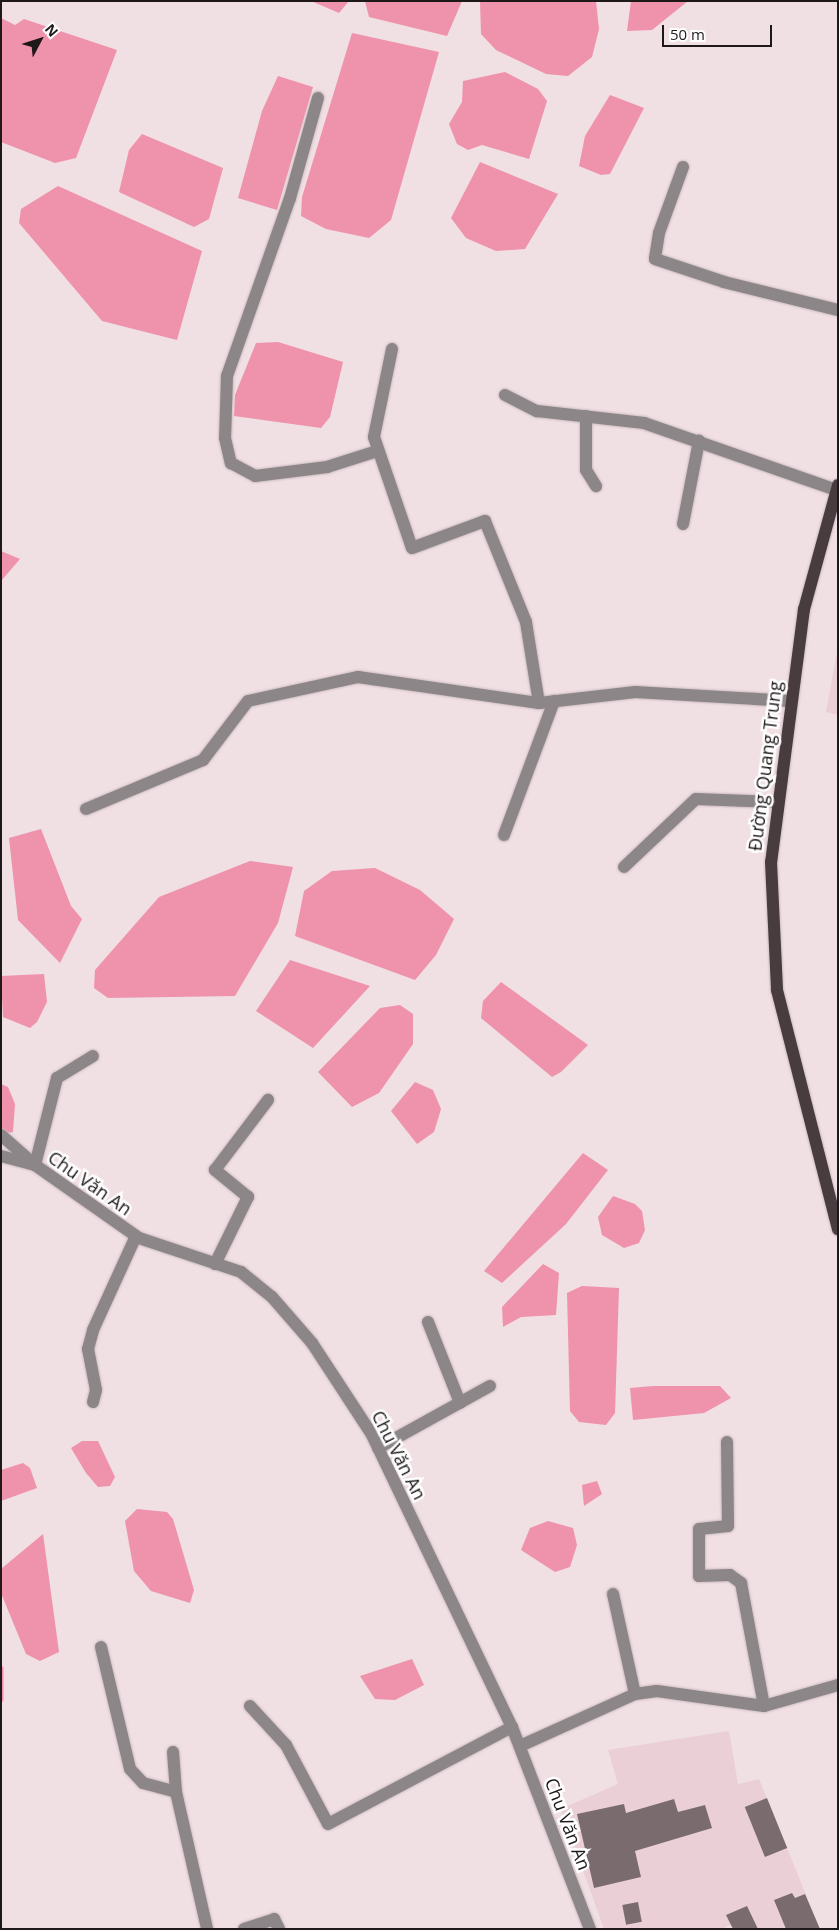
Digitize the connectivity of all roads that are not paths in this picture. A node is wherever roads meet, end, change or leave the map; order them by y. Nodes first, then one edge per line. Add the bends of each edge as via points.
1 (318, 98) dead end
2 (683, 167) dead end
3 (838, 310) edge
4 (392, 349) dead end
5 (505, 395) dead end
6 (586, 416) junction
7 (699, 441) junction
8 (377, 451) junction
9 (596, 486) dead end
10 (837, 487) edge
11 (683, 524) dead end
12 (554, 701) junction
13 (790, 701) junction
14 (539, 704) junction
15 (775, 802) junction
16 (86, 810) dead end
17 (504, 835) dead end
18 (624, 867) dead end
19 (93, 1056) dead end
20 (268, 1100) dead end
21 (1, 1135) edge
22 (1, 1156) edge
23 (35, 1165) junction
24 (838, 1229) edge
25 (136, 1236) junction
26 (215, 1264) junction
27 (428, 1322) dead end
28 (490, 1386) dead end
29 (93, 1402) dead end
30 (460, 1403) junction
31 (727, 1442) dead end
32 (378, 1448) junction
33 (613, 1594) dead end
34 (101, 1647) dead end
35 (838, 1685) edge
36 (635, 1694) junction
37 (250, 1706) dead end
38 (764, 1706) junction
39 (512, 1727) junction
40 (520, 1746) junction
41 (173, 1752) dead end
42 (176, 1792) junction
43 (202, 1928) edge
44 (244, 1929) edge
45 (279, 1929) edge
46 (590, 1929) edge

1 - 8 street via 290,198 227,376 225,438 231,462 256,476 326,467
2 - 3 street via 659,233 655,259 724,282
4 - 8 street via 374,424
5 - 6 street via 537,411
6 - 7 street via 644,423
6 - 9 street via 586,470
7 - 10 street
7 - 11 street
8 - 14 street via 412,548 485,521 526,622
10 - 13 main road, Đường Quang Trung via 804,609
12 - 13 street via 635,692
12 - 14 street
12 - 17 street
13 - 15 main road, Đường Quang Trung
14 - 16 street via 358,677 254,699 242,706 202,760
15 - 18 street via 696,798
15 - 24 main road, Đường Quang Trung via 771,862 777,990
19 - 23 street via 57,1078
20 - 26 street via 215,1170 248,1197
21 - 23 street
22 - 23 street, Chu Văn An
23 - 25 street, Chu Văn An
25 - 26 street, Chu Văn An
25 - 29 street via 93,1330 88,1349 96,1390
26 - 32 street, Chu Văn An via 241,1272 272,1297 312,1342
27 - 30 street
28 - 30 street
30 - 32 street
31 - 38 street via 728,1526 699,1529 699,1576 730,1575 741,1583
32 - 39 street, Chu Văn An
33 - 36 street
34 - 42 street via 130,1769 143,1783
35 - 38 street
36 - 38 street via 657,1691
36 - 40 street
37 - 39 street via 286,1745 328,1824
39 - 40 street, Chu Văn An
40 - 46 street, Chu Văn An
41 - 42 street
42 - 43 street
44 - 45 street via 274,1919

